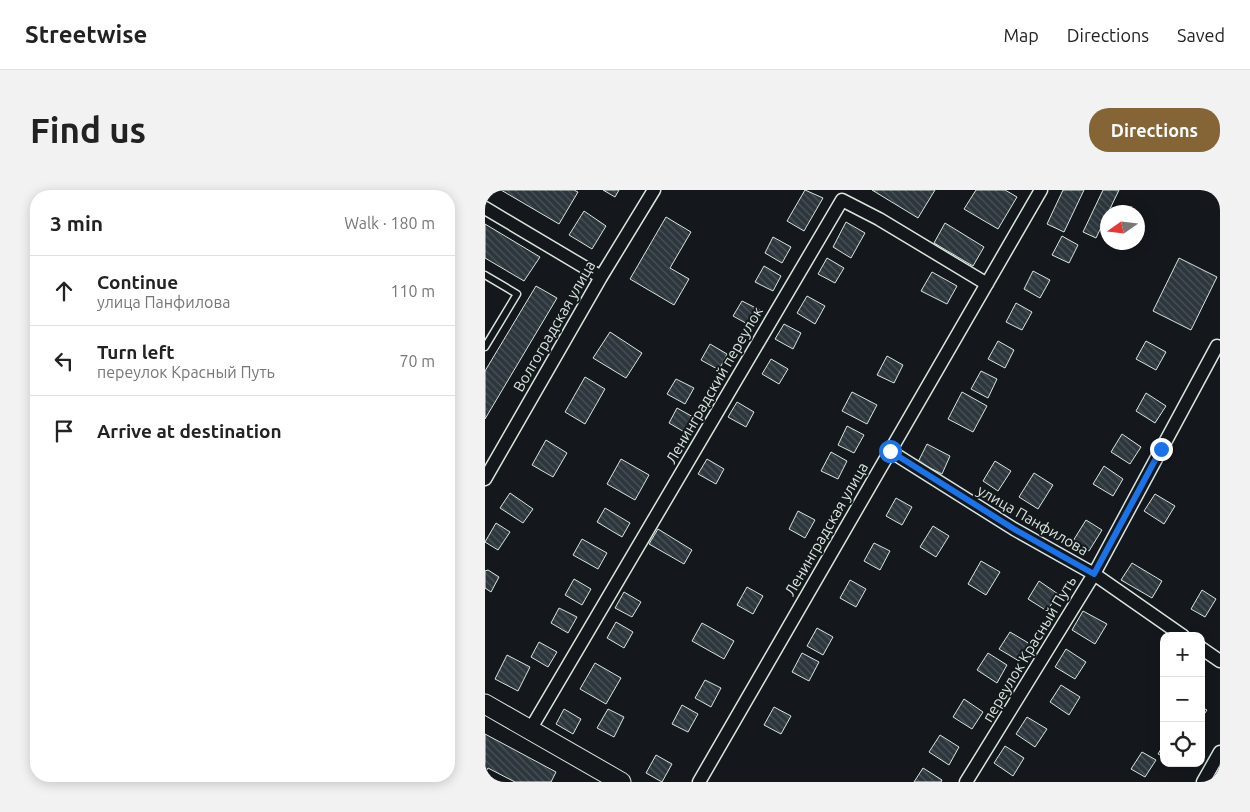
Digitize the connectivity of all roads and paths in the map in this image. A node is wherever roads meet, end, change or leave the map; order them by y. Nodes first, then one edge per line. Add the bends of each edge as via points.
1 (654, 190) edge
2 (1041, 190) edge
3 (485, 208) edge
4 (485, 275) edge
5 (601, 277) junction
6 (987, 284) junction
7 (1217, 346) dead end
8 (485, 347) edge
9 (890, 451) junction
10 (485, 479) edge
11 (1094, 574) junction
12 (1177, 632) edge
13 (1205, 651) edge
14 (1220, 661) edge
15 (485, 704) edge
16 (530, 730) junction
17 (1220, 752) edge
18 (621, 782) edge
19 (699, 782) edge
20 (966, 782) edge
21 (1203, 782) edge

1 - 5 street, Волгоградская улица
2 - 6 street, Ленинградская улица
3 - 5 street
4 - 8 lane via 517,294
5 - 10 street, Волгоградская улица
6 - 9 street, Ленинградская улица
6 - 16 street, Ленинградский переулок via 842,200
7 - 11 street, переулок Красный Путь
9 - 11 street, улица Панфилова via 1014,529
9 - 19 street, Ленинградская улица
11 - 12 street, улица Панфилова
11 - 20 street, переулок Красный Путь
13 - 14 street
15 - 16 street
16 - 18 street
17 - 21 street

